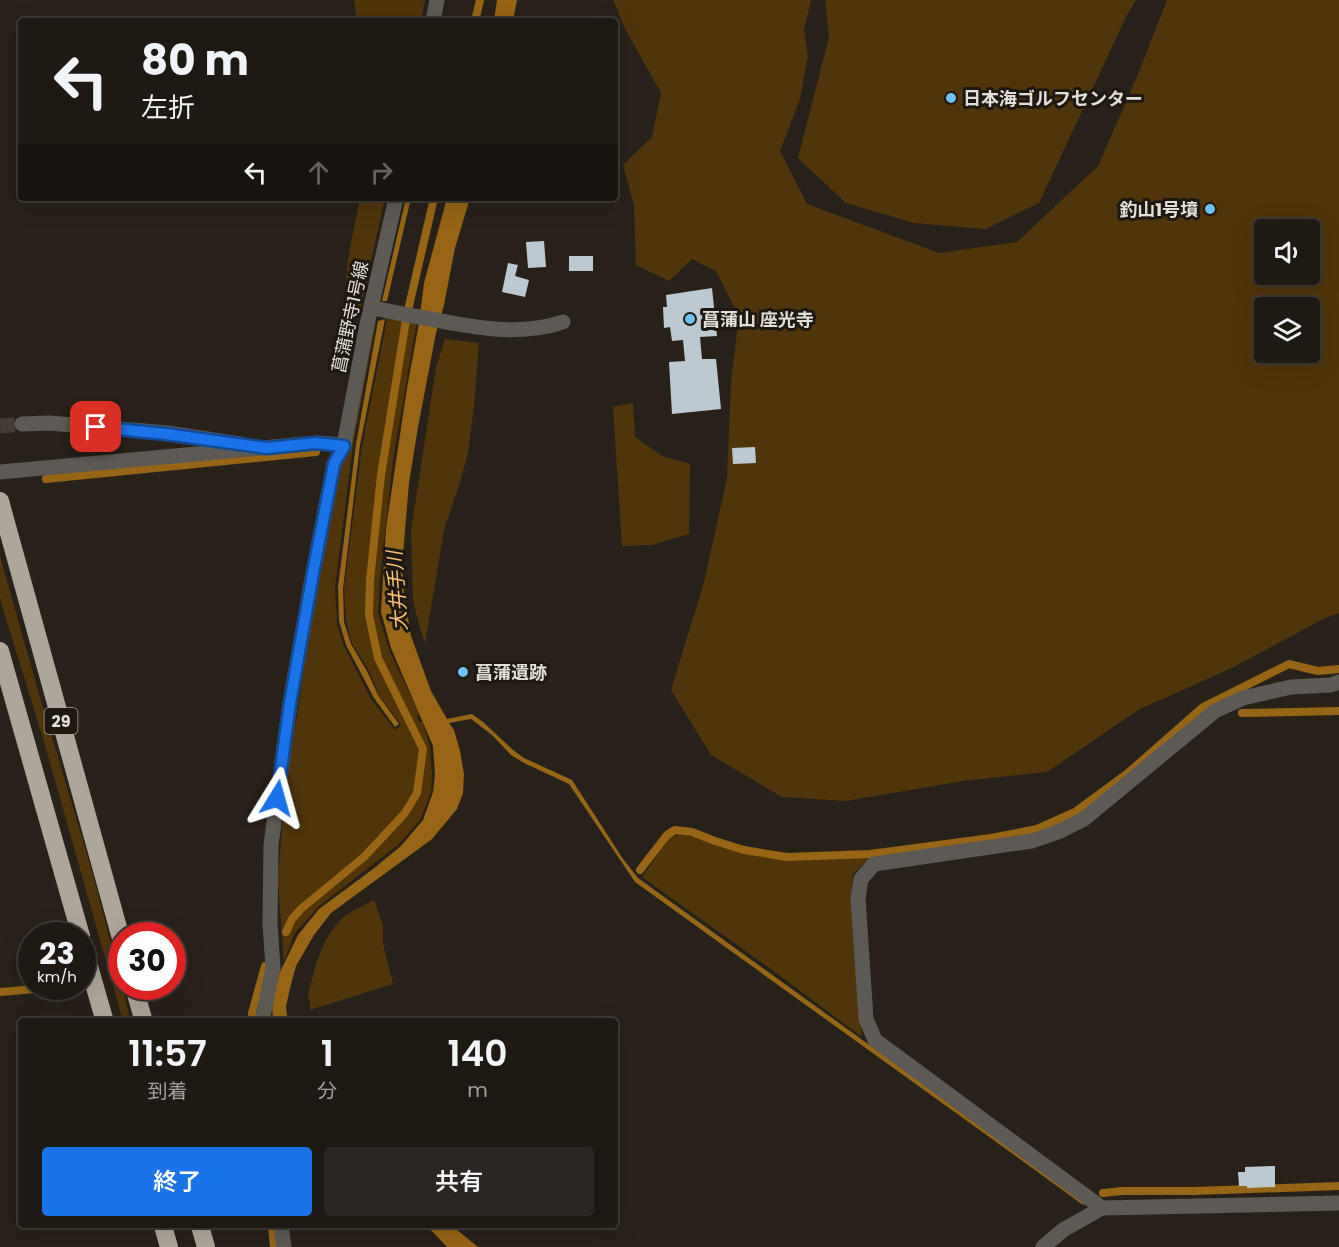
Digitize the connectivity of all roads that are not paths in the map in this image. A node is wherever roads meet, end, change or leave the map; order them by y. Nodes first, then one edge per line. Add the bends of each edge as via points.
1 (437, 0) edge
2 (434, 18) edge
3 (395, 201) edge
4 (371, 307) junction
5 (563, 322) dead end
6 (22, 424) tunnel mouth
7 (344, 446) junction
8 (267, 448) junction
9 (0, 472) edge
10 (0, 501) edge
11 (0, 651) edge
12 (1339, 682) edge
13 (77, 922) edge
14 (116, 922) edge
15 (96, 991) edge
16 (138, 1000) edge
17 (104, 1018) edge
18 (143, 1018) edge
19 (263, 1018) edge
20 (1339, 1203) edge
21 (1102, 1208) junction
22 (164, 1228) edge
23 (201, 1228) edge
24 (281, 1228) edge
25 (169, 1247) edge
26 (206, 1247) edge
27 (284, 1247) edge
28 (1043, 1247) edge

1 - 2 street
3 - 4 street, 菖蒲野寺1号線
4 - 5 street via 505,330 529,330
4 - 7 street, 菖蒲野寺1号線
6 - 8 street via 166,434
7 - 8 street via 316,443
7 - 19 street, 菖蒲野寺1号線 via 334,464 290,703 271,845 273,968
8 - 9 street
10 - 14 highway, 29
11 - 13 highway, 29
12 - 21 street via 1243,698 1215,711 1084,819 1058,832 1032,841 874,864 861,879 858,898 866,1019 875,1040
15 - 17 highway
16 - 18 highway
20 - 21 street
21 - 28 street
22 - 25 highway
23 - 26 highway
24 - 27 street

